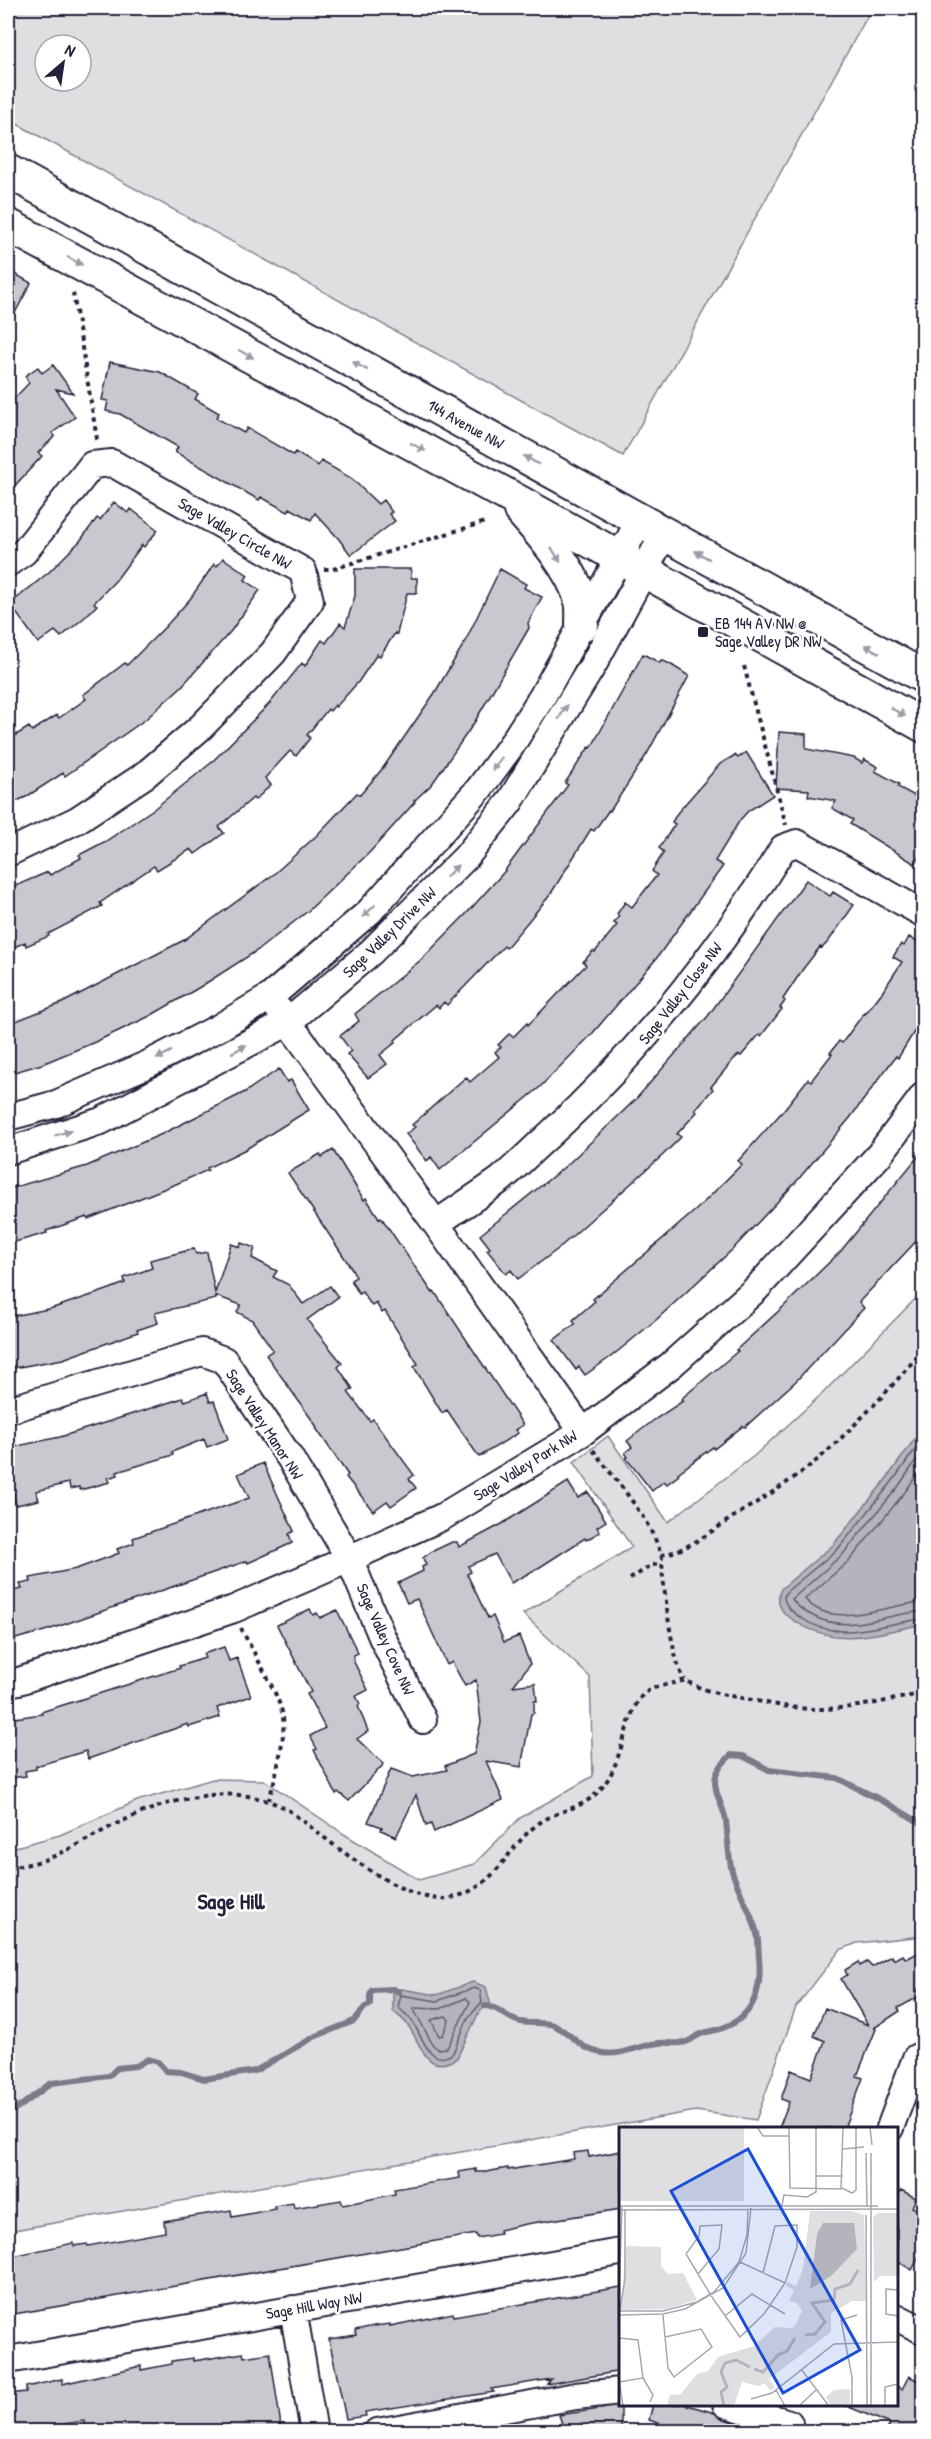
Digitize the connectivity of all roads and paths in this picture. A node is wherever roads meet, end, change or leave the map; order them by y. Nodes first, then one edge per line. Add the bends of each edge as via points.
1 (8, 171) edge
2 (13, 232) edge
3 (73, 294) dead end
4 (112, 463) junction
5 (505, 494) junction
6 (484, 522) dead end
7 (652, 527) junction
8 (8, 562) edge
9 (632, 564) junction
10 (303, 571) junction
11 (582, 625) junction
12 (744, 666) dead end
13 (924, 678) edge
14 (924, 726) edge
15 (797, 843) junction
16 (8, 853) edge
17 (924, 914) edge
18 (270, 997) junction
19 (287, 1023) junction
20 (924, 1095) edge
21 (8, 1117) edge
22 (8, 1151) edge
23 (436, 1224) junction
24 (924, 1348) edge
25 (8, 1410) edge
26 (583, 1432) junction
27 (662, 1556) junction
28 (350, 1558) junction
29 (662, 1564) junction
30 (630, 1579) dead end
31 (234, 1610) junction
32 (686, 1680) junction
33 (8, 1683) edge
34 (924, 1693) edge
35 (423, 1720) dead end
36 (269, 1800) junction
37 (8, 1868) edge
38 (924, 2054) edge
39 (890, 2127) edge
40 (619, 2252) edge
41 (293, 2309) junction
42 (898, 2318) edge
43 (924, 2331) edge
44 (8, 2360) edge
45 (619, 2391) edge
46 (734, 2406) edge
47 (790, 2420) edge
48 (456, 2425) edge
49 (314, 2432) edge
50 (377, 2432) edge

7 -> 1 main road, 144 Avenue NW
2 -> 5 main road
3 - 4 path via 97,439
4 - 8 street via 92,465 24,552
4 - 10 street, Sage Valley Circle NW
5 - 9 main road
5 -> 11 main road via 547,542 572,581 581,602
6 - 10 path via 333,569
7 - 9 street
13 -> 7 main road, 144 Avenue NW
9 - 11 street, Sage Valley Drive NW
9 -> 14 main road
19 -> 9 street, Sage Valley Drive NW via 371,952 466,857 509,803 593,664
10 - 16 street, Sage Valley Circle NW via 310,601 273,653 201,727 145,775 77,820
11 -> 18 street, Sage Valley Drive NW via 542,697 479,789 369,912
12 - 15 path via 784,822
15 - 17 street
15 - 23 street, Sage Valley Close NW via 783,848 695,978 642,1042 572,1114 500,1179
18 - 19 street, Sage Valley Park NW
18 -> 21 street, Sage Valley Drive NW via 146,1065 56,1104
22 -> 19 street, Sage Valley Drive NW via 101,1121
19 - 23 street, Sage Valley Park NW
20 - 26 street via 879,1155 756,1289 671,1365
23 - 26 street, Sage Valley Park NW
24 - 27 path via 833,1446 767,1495
25 - 28 street, Sage Valley Manor NW via 202,1352 224,1360 290,1458
26 - 27 path via 648,1527
26 - 28 street, Sage Valley Park NW via 442,1517
27 - 29 path
28 - 31 street, Sage Valley Park NW
28 - 35 street, Sage Valley Cove NW via 382,1637
29 - 30 path via 652,1565
29 - 32 path via 676,1653
31 - 33 street, Sage Valley Park NW
31 - 36 path via 283,1717
32 - 34 path via 707,1690 802,1708 861,1706
32 - 36 path via 649,1690 639,1698 620,1757 599,1793 535,1826 491,1877 456,1897 427,1897 392,1883
36 - 37 path via 227,1793 189,1798 114,1825 42,1861
38 - 39 street via 916,2058
40 - 41 street, Sage Hill Way NW
41 - 44 street, Sage Hill Way NW
41 - 49 street
42 - 43 street
45 - 48 street via 576,2396
46 - 47 street
48 - 50 street

